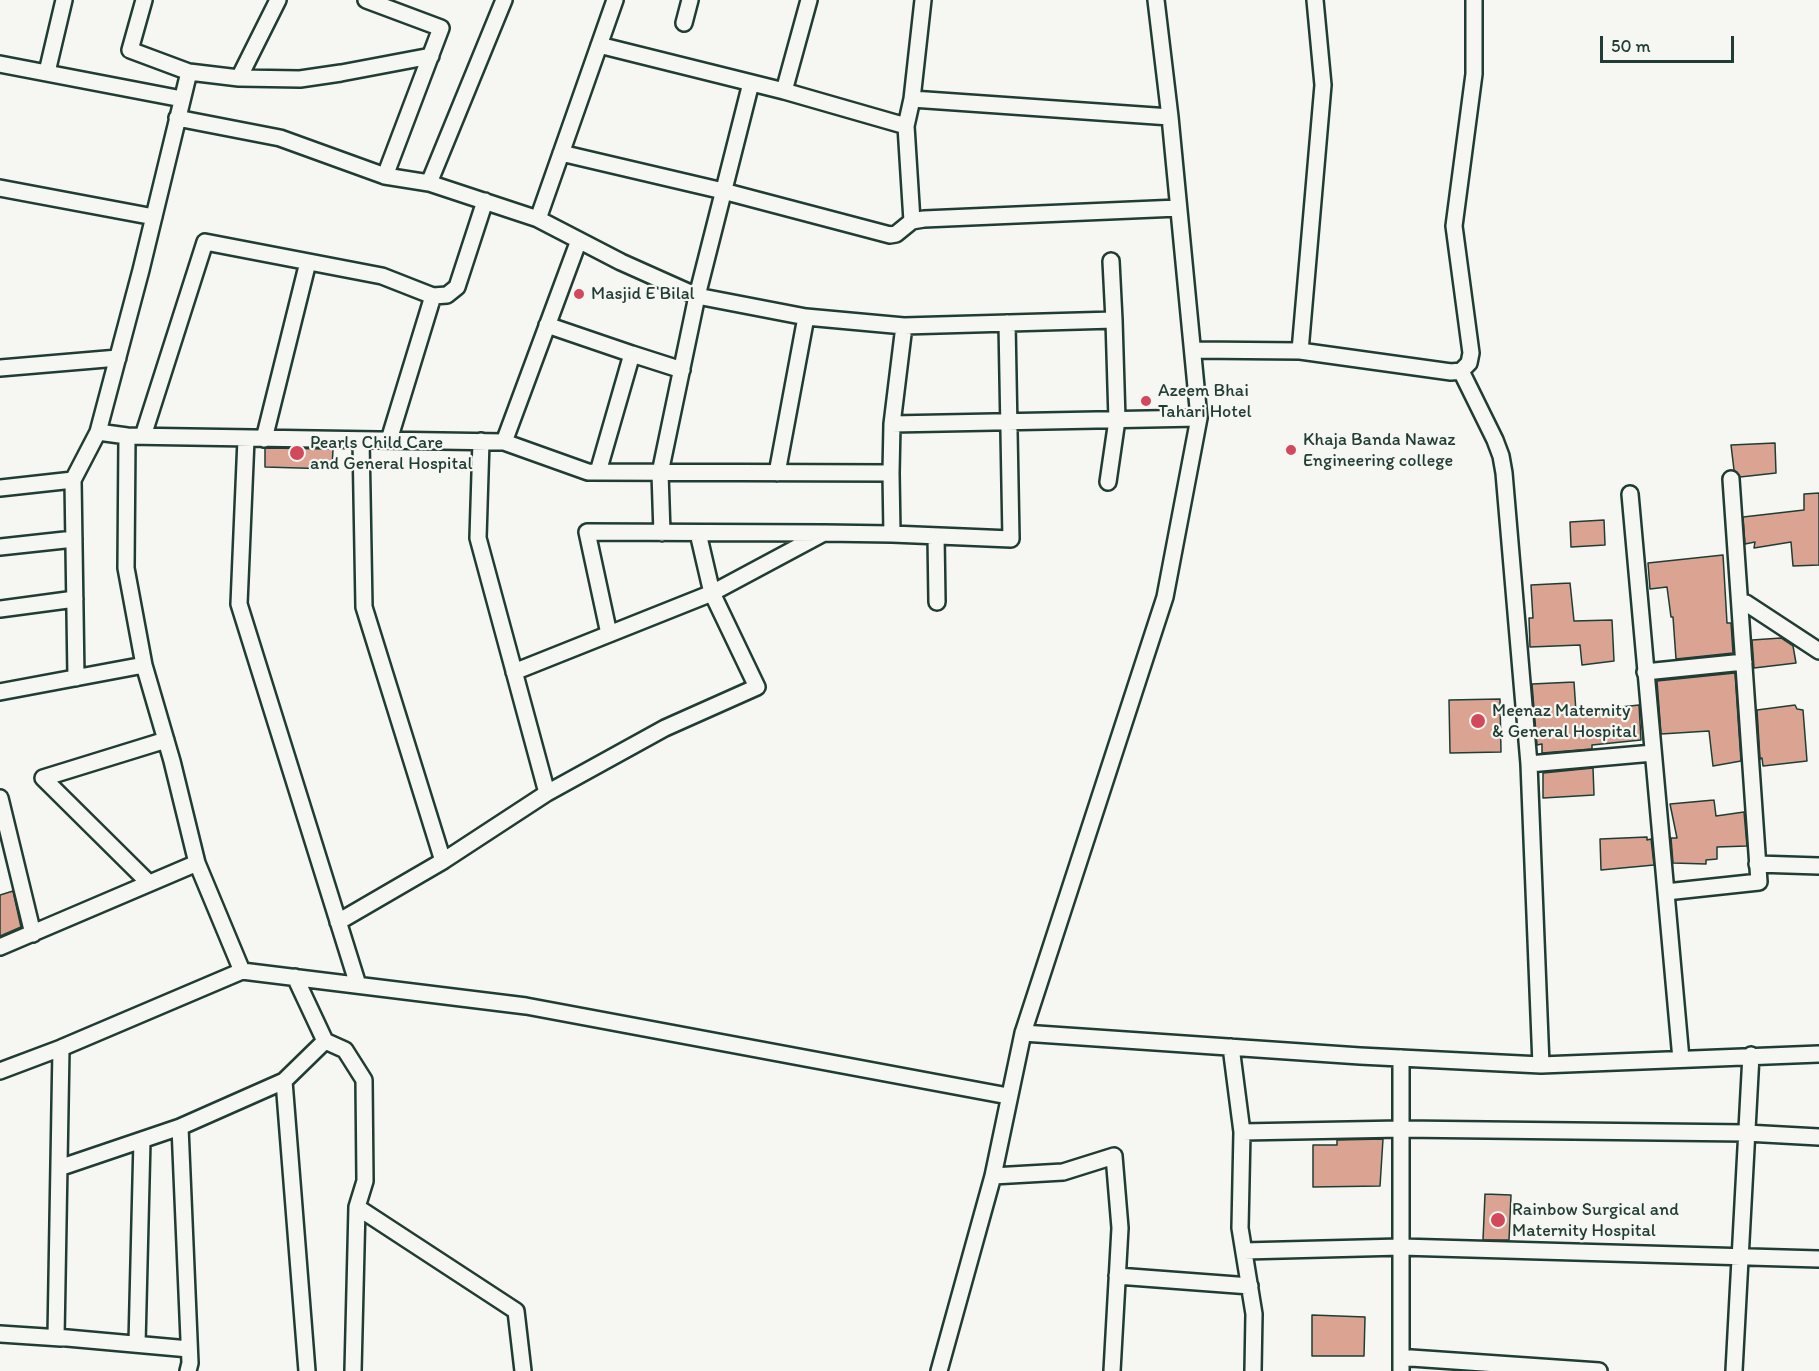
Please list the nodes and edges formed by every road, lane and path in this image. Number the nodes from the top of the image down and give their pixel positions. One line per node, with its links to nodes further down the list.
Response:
1 (64, 0): 17 (street)
2 (144, 0): 18 (street)
3 (278, 0): 19 (street)
4 (366, 0): 15 (street)
5 (504, 0): 29 (street)
6 (615, 0): 14 (street)
7 (690, 0): 13 (street)
8 (809, 0): 21 (street)
9 (923, 0): 23 (street)
10 (1316, 0): 48 (street)
11 (1474, 0): 53 (street)
12 (1151, 1): 24 (street)
13 (684, 23)
14 (599, 45): 20 (street); 27 (street)
15 (431, 56): 19 (street); 28 (street)
16 (0, 64): 17 (street)
17 (47, 72): 22 (street)
18 (189, 72): 19 (street); 22 (street)
19 (239, 78)
20 (751, 83): 21 (street); 31 (street)
21 (784, 91): 26 (street)
22 (182, 99): 25 (street)
23 (912, 99): 24 (street); 26 (street)
24 (1170, 117): 33 (street)
25 (177, 118): 28 (street); 34 (street)
26 (906, 126): 36 (street)
27 (561, 153): 31 (street); 35 (street)
28 (386, 176): 29 (street)
29 (429, 183): 32 (street)
30 (0, 188): 34 (street)
31 (723, 191): 36 (street); 41 (street)
32 (485, 201): 35 (street); 40 (street)
33 (1178, 208): 36 (street); 47 (street)
34 (154, 217): 50 (street)
35 (538, 219): 37 (street)
36 (912, 221)
37 (579, 240): 41 (street); 45 (street)
38 (1111, 261): 43 (street)
39 (308, 262): 40 (street); 60 (street); 62 (street)
40 (433, 296): 64 (street)
41 (697, 296): 42 (street); 52 (street)
42 (806, 317): 46 (street); 69 (street)
43 (1114, 320): 44 (street); 55 (street)
44 (1007, 323): 46 (street); 56 (street)
45 (548, 325): 49 (street); 66 (street)
46 (904, 326): 57 (street)
47 (1194, 350): 48 (street); 54 (street)
48 (1300, 351): 53 (street)
49 (632, 354): 52 (street); 67 (street)
50 (118, 358): 51 (street); 58 (street)
51 (0, 368)
52 (682, 370): 68 (street)
53 (1461, 371): 98 (street)
54 (1199, 418): 55 (street); 113 (street)
55 (1117, 420): 56 (street); 73 (street)
56 (1008, 421): 57 (street); 80 (street)
57 (892, 424): 70 (street)
58 (98, 432): 59 (street); 72 (street)
59 (127, 436): 60 (street); 91 (street)
60 (143, 436): 61 (street)
61 (246, 439): 62 (street); 107 (street)
62 (264, 439): 63 (street)
63 (361, 440): 64 (street); 101 (street)
64 (388, 440): 65 (street)
65 (481, 441): 66 (street); 92 (street)
66 (504, 442): 67 (street)
67 (598, 472): 68 (street)
68 (660, 473): 69 (street); 76 (street)
69 (777, 473): 70 (street)
70 (891, 473): 79 (street)
71 (1731, 479): 90 (street)
72 (73, 480): 74 (street); 81 (street)
73 (1108, 482)
74 (0, 488)
75 (1630, 494): 93 (street)
76 (662, 533): 77 (street); 88 (street)
77 (698, 533): 78 (street); 83 (street)
78 (824, 533): 79 (street); 83 (street)
79 (892, 534): 80 (street)
80 (936, 536): 85 (street)
81 (74, 539): 82 (street); 84 (street)
82 (0, 547)
83 (712, 593): 88 (street); 99 (street)
84 (75, 599): 87 (street); 94 (street)
85 (937, 602)
86 (1746, 603): 89 (street)
87 (0, 609)
88 (609, 634): 92 (street)
89 (1819, 651)
90 (1744, 662): 93 (street); 103 (street)
91 (144, 665): 94 (street); 96 (street)
92 (514, 672): 99 (street)
93 (1645, 672): 97 (street)
94 (76, 678): 95 (street)
95 (0, 692)
96 (166, 740): 102 (street); 105 (street)
97 (1653, 753): 98 (street); 106 (street)
98 (1529, 764): 121 (street)
99 (548, 793): 101 (street)
100 (0, 798): 108 (street)
101 (443, 861): 107 (street)
102 (197, 863): 105 (street); 110 (street)
103 (1757, 864): 104 (street); 106 (street)
104 (1819, 866)
105 (149, 883): 108 (street)
106 (1666, 892): 120 (street)
107 (338, 922): 112 (street)
108 (33, 934): 109 (street)
109 (0, 947)
110 (242, 970): 111 (street); 116 (street)
111 (295, 977): 112 (street); 114 (street)
112 (358, 985): 124 (street)
113 (1023, 1033): 115 (street); 124 (street)
114 (325, 1041): 123 (street); 133 (street)
115 (1231, 1047): 119 (street); 127 (street)
116 (61, 1048): 122 (street); 131 (street)
117 (1819, 1054): 118 (street)
118 (1751, 1056): 120 (street); 128 (street)
119 (1401, 1058): 121 (street); 126 (street)
120 (1681, 1059): 121 (street)
121 (1541, 1065)
122 (0, 1071)
123 (284, 1081): 125 (street); 146 (street)
124 (1008, 1096): 132 (street)
125 (180, 1127): 130 (street); 143 (street)
126 (1401, 1129): 127 (street); 128 (street); 134 (street)
127 (1242, 1132): 135 (street)
128 (1746, 1133): 129 (street); 136 (street)
129 (1819, 1137)
130 (142, 1140): 131 (street); 142 (street)
131 (59, 1168): 141 (street)
132 (993, 1176): 138 (street); 149 (street)
133 (357, 1208): 147 (street); 148 (street)
134 (1401, 1246): 135 (street); 136 (street); 144 (street)
135 (1244, 1251): 139 (street)
136 (1740, 1257): 137 (street); 153 (street)
137 (1819, 1259)
138 (1117, 1276): 139 (street); 150 (street)
139 (1250, 1286): 151 (street)
140 (0, 1334): 141 (street)
141 (61, 1338): 142 (street)
142 (137, 1344): 143 (street)
143 (189, 1348): 145 (street)
144 (1401, 1365): 152 (street)
145 (188, 1371)
146 (307, 1371)
147 (353, 1371)
148 (522, 1371)
149 (939, 1371)
150 (1112, 1371)
151 (1253, 1371)
152 (1599, 1371)
153 (1734, 1371)

